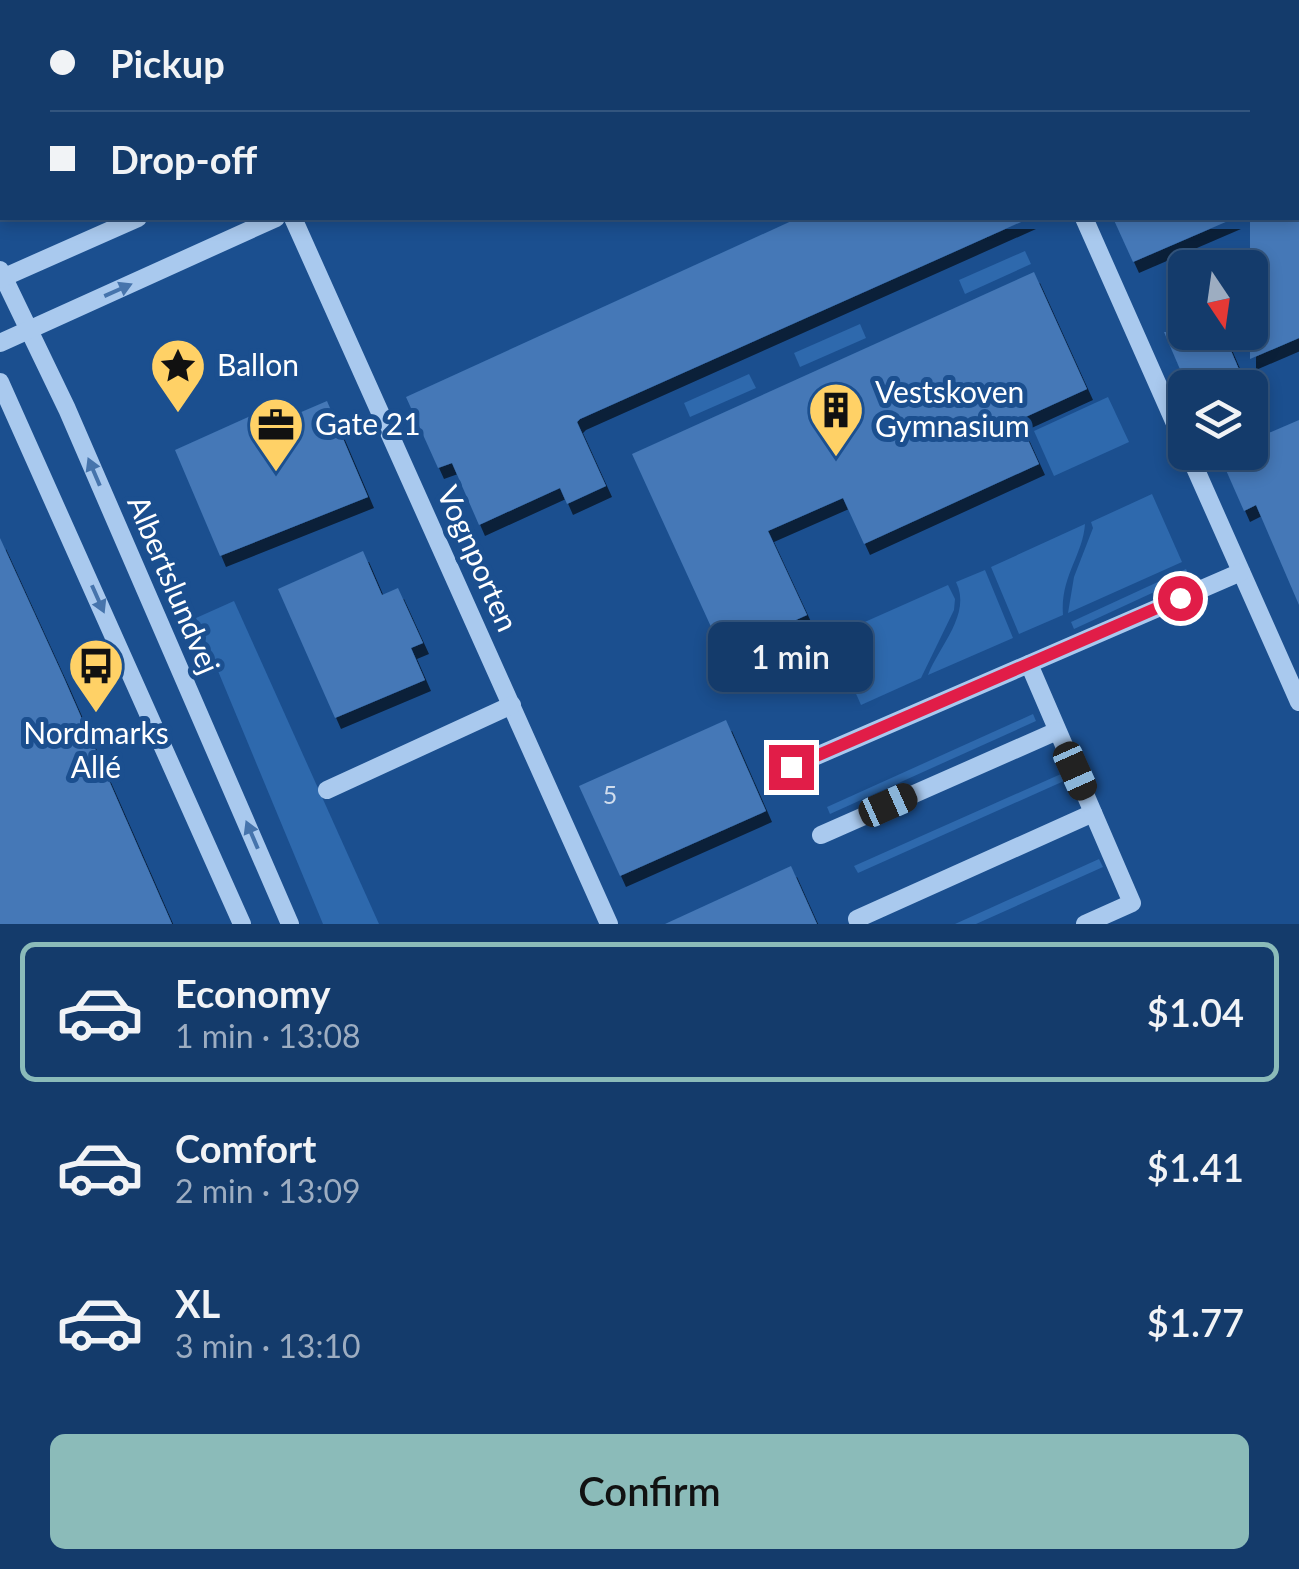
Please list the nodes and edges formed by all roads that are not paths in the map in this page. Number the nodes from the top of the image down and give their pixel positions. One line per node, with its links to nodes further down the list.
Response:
1 (133, 220): 5 (street)
2 (272, 220): 6 (street, one-way to 2)
3 (294, 220): 14 (street, Vognporten)
4 (1085, 220): 9 (street)
5 (1, 276): 6 (street, Albertslundvej)
6 (30, 330): 7 (street); 22 (street, Albertslundvej, one-way to 6)
7 (0, 343)
8 (0, 382): 21 (street, one-way to 21)
9 (1168, 408)
10 (1196, 470): 11 (street)
11 (1242, 572): 12 (street); 13 (street)
12 (1029, 664): 15 (street); 16 (street)
13 (1299, 702)
14 (512, 705): 17 (street); 23 (street, Vognporten)
15 (1058, 731): 18 (street); 19 (street)
16 (791, 767)
17 (327, 790)
18 (1094, 813): 20 (street); 24 (street)
19 (820, 835)
20 (857, 918)
21 (242, 924)
22 (290, 924)
23 (609, 924)
24 (1085, 924)

